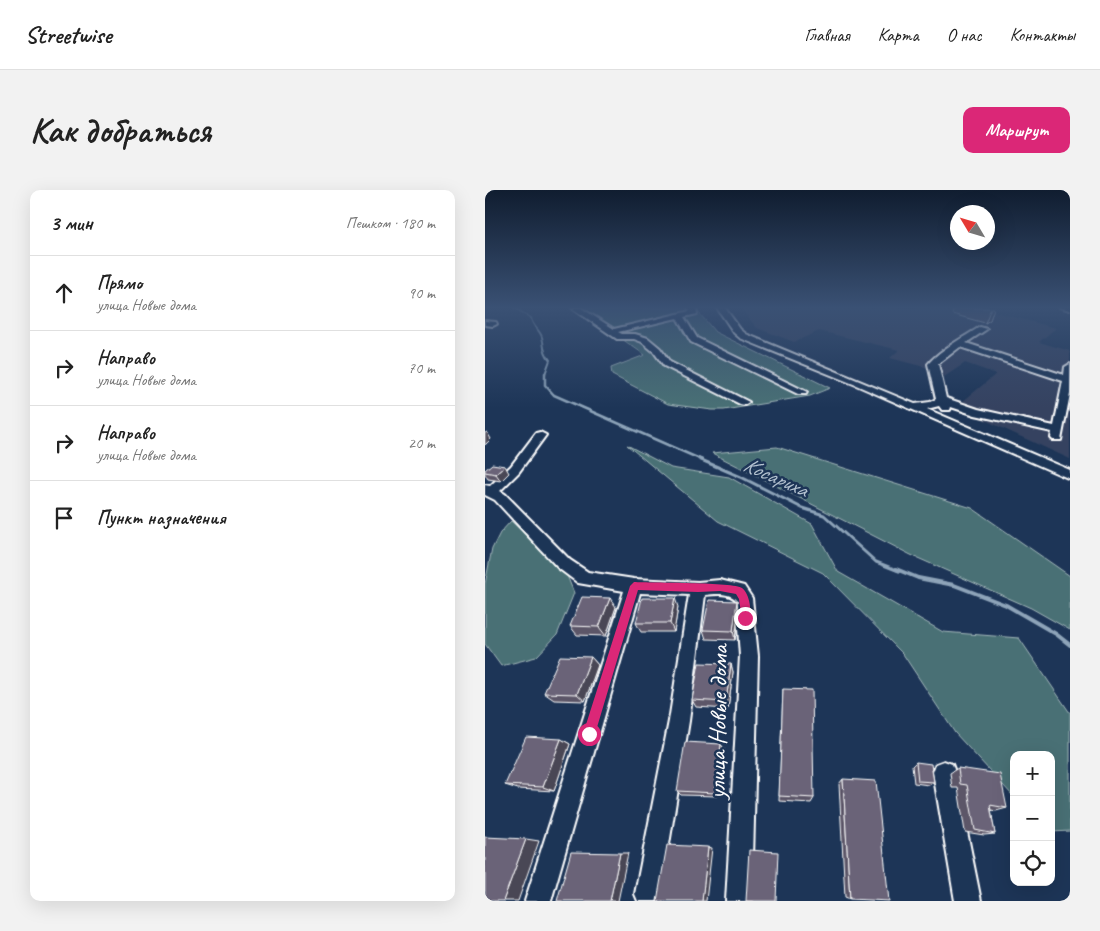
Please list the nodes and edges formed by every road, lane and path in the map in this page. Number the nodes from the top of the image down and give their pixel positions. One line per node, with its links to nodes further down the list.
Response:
1 (646, 341): 10 (street)
2 (696, 341): 8 (street)
3 (756, 341): 11 (street)
4 (964, 341): 5 (street)
5 (959, 344): 7 (street); 9 (street)
6 (1070, 367): 7 (street)
7 (1067, 379): 9 (street)
8 (803, 392)
9 (941, 400): 11 (street); 12 (street)
10 (745, 402)
11 (913, 408): 12 (street)
12 (958, 426): 14 (street)
13 (539, 435): 15 (street)
14 (1070, 475)
15 (488, 490): 16 (street, улица Новые дома)
16 (634, 586): 17 (street, улица Новые дома); 20 (street)
17 (698, 589): 19 (street); 21 (street, улица Новые дома)
18 (944, 772): 22 (street)
19 (648, 894)
20 (538, 901)
21 (739, 901)
22 (968, 901)

